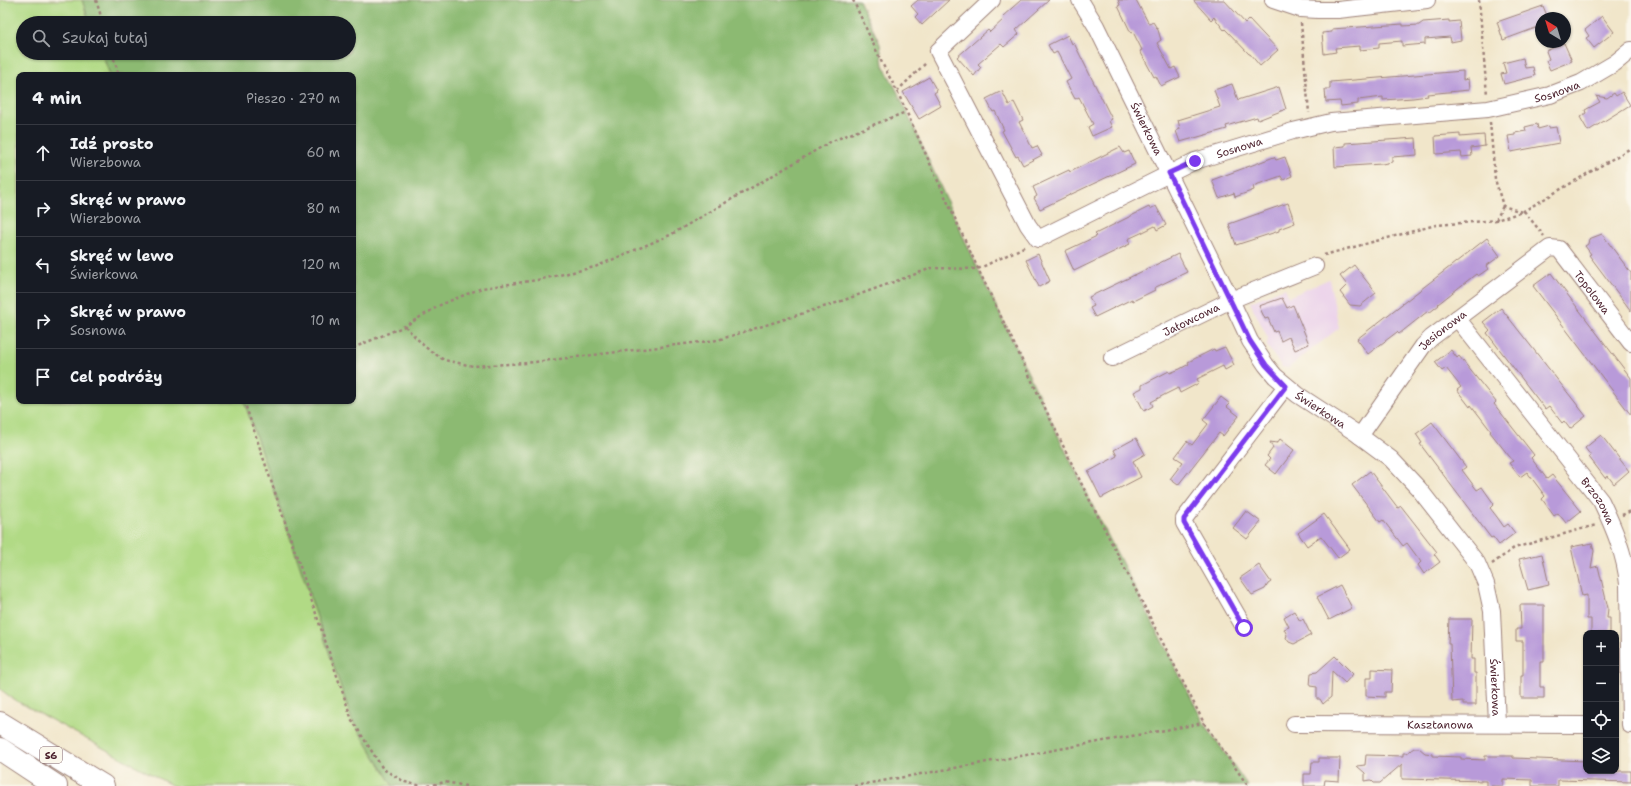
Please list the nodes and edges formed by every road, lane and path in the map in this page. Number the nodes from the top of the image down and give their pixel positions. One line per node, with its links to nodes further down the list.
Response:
1 (96, 0): 9 (path)
2 (853, 0): 14 (path)
3 (992, 0): 11 (street)
4 (1080, 0): 18 (street, Świerkowa)
5 (1273, 0): 8 (street)
6 (1427, 0): 7 (street)
7 (1386, 2): 8 (street)
8 (1293, 5): 16 (path)
9 (101, 16)
10 (1631, 50): 16 (street, Sosnowa)
11 (938, 52): 14 (path); 18 (street, Sosnowa)
12 (114, 60): 13 (path)
13 (118, 72)
14 (897, 91): 15 (path)
15 (906, 112): 25 (path); 28 (path)
16 (1310, 126): 18 (street, Sosnowa)
17 (1631, 148): 20 (path)
18 (1169, 173): 26 (street, Świerkowa)
19 (1503, 206): 21 (path)
20 (1524, 211): 21 (path); 23 (path)
21 (1496, 220): 24 (path)
22 (1023, 248): 25 (path)
23 (1550, 248): 27 (street, Jesionowa); 29 (street, Topolowa)
24 (1318, 260): 26 (street, Jałowcowa)
25 (978, 269): 28 (path); 40 (path)
26 (1231, 300): 31 (street, Jałowcowa); 32 (street, Świerkowa)
27 (1457, 318): 34 (street, Jesionowa); 36 (street, Brzozowa)
28 (405, 326): 30 (path)
29 (1631, 343)
30 (356, 347)
31 (1112, 358)
32 (1286, 386): 34 (street, Świerkowa); 38 (street)
33 (245, 404): 48 (path)
34 (1360, 436): 37 (street, Świerkowa)
35 (1631, 511): 36 (path)
36 (1610, 520): 37 (path); 44 (street, Brzozowa)
37 (1481, 571): 42 (street, Świerkowa)
38 (1244, 628)
39 (0, 723): 47 (highway, S6)
40 (1204, 723): 51 (path); 52 (path)
41 (1294, 724): 42 (street, Kasztanowa)
42 (1497, 724): 43 (street, Kasztanowa)
43 (1583, 725)
44 (1626, 725)
45 (0, 749): 46 (highway, S6)
46 (56, 786)
47 (103, 786)
48 (421, 786)
49 (428, 786): 50 (path)
50 (466, 786)
51 (854, 786)
52 (1248, 786)

